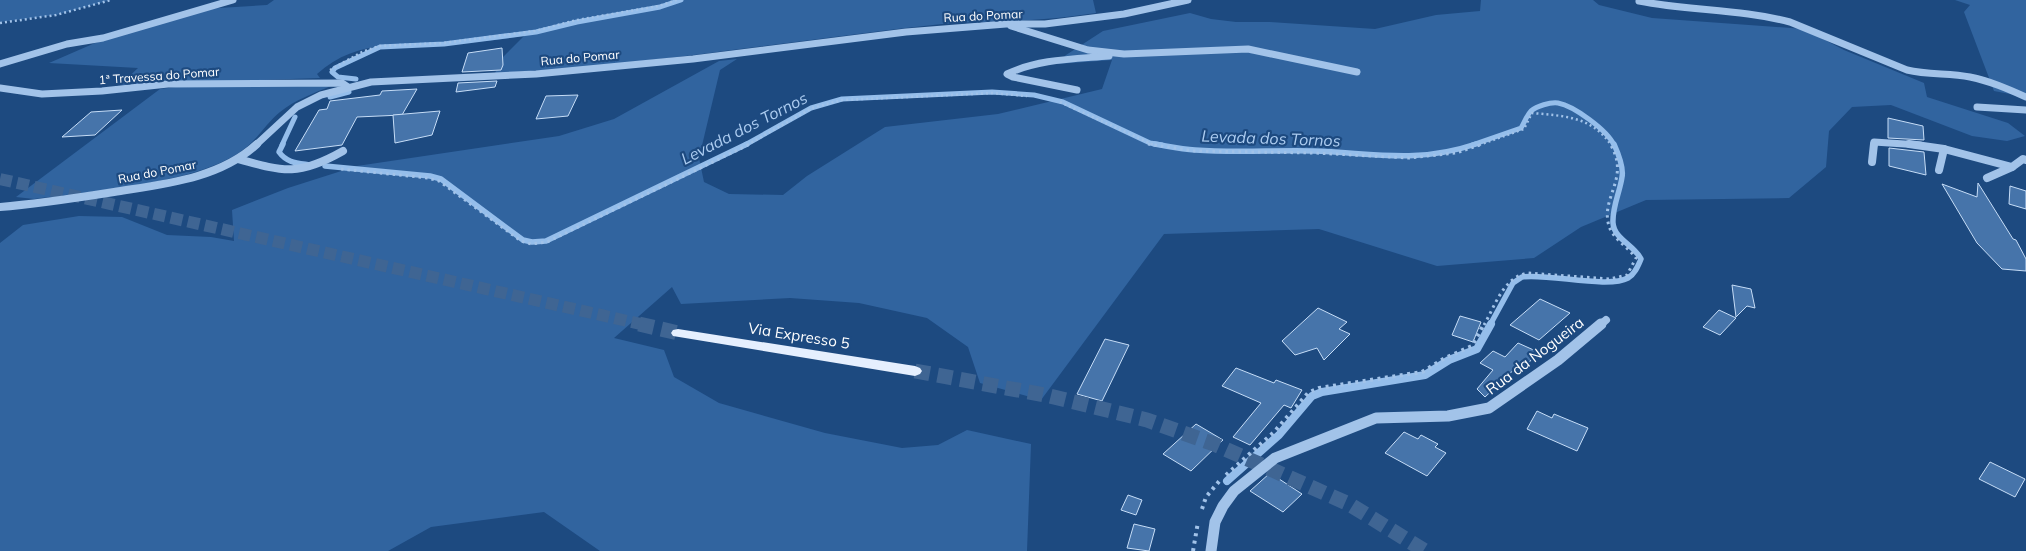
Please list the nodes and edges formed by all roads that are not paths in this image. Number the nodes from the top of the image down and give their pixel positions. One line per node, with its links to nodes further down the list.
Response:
1 (233, 0): 6 (street)
2 (1188, 0): 4 (street, Rua do Pomar)
3 (1639, 1): 11 (street)
4 (1006, 24): 5 (street); 8 (street, Rua do Pomar)
5 (1124, 54): 7 (street); 10 (street)
6 (0, 64)
7 (1358, 72)
8 (345, 85): 9 (street, 1ª Travessa do Pomar); 17 (street, Rua do Pomar)
9 (0, 88)
10 (1077, 90)
11 (2026, 97)
12 (1977, 107): 13 (street)
13 (2026, 110)
14 (1944, 149): 18 (street); 19 (street); 20 (street)
15 (343, 151): 17 (street)
16 (2025, 158): 19 (street)
17 (238, 159): 22 (street, Rua do Pomar)
18 (1872, 162)
19 (2012, 166): 21 (street)
20 (1939, 170)
21 (1987, 178)
22 (0, 208)
23 (1606, 320): 26 (street, Rua da Nogueira)
24 (678, 333): 25 (main road, Via Expresso 5)
25 (915, 371)
26 (1211, 551)

